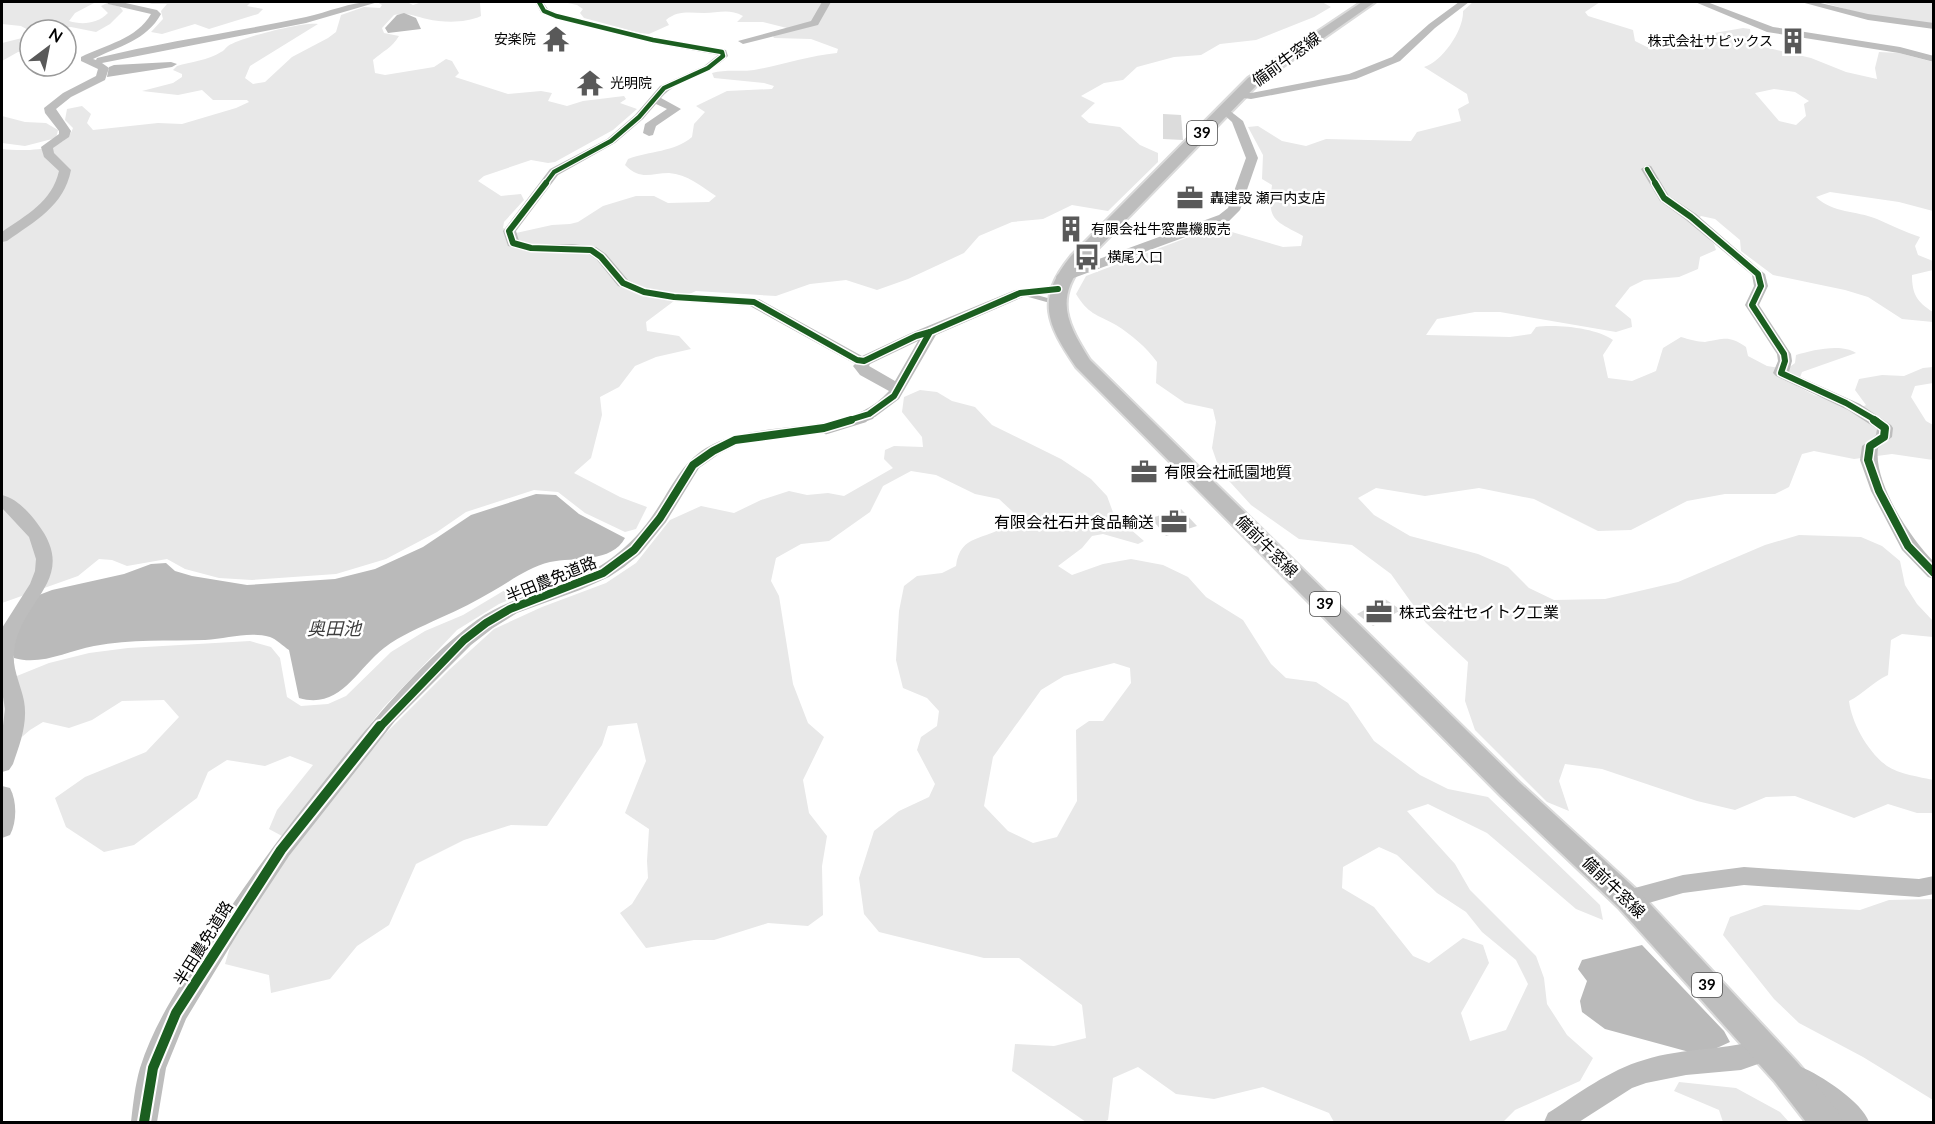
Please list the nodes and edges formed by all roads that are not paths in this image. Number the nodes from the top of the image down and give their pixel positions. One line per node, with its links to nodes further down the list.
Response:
1 (111, 2): 14 (street)
2 (341, 2): 11 (street)
3 (373, 2): 11 (street)
4 (539, 2): 16 (street)
5 (826, 2): 12 (street)
6 (1369, 2): 15 (main road, 備前牛窓線 / 39)
7 (1464, 2): 15 (street)
8 (1700, 2): 13 (street)
9 (1806, 2): 10 (street)
10 (1934, 26)
11 (267, 28): 14 (street)
12 (744, 41)
13 (1934, 59)
14 (94, 63): 20 (street)
15 (1239, 95): 17 (main road, 備前牛窓線 / 39)
16 (654, 99): 18 (street); 23 (street)
17 (1225, 110): 21 (main road, 備前牛窓線 / 39); 21 (street)
18 (649, 133)
19 (1647, 170): 26 (street)
20 (2, 238)
21 (1061, 283): 22 (street); 31 (main road, 備前牛窓線 / 39)
22 (930, 332): 23 (street); 24 (street, 半田農免道路)
23 (864, 361): 24 (street)
24 (898, 389): 33 (street, 半田農免道路)
25 (2, 500): 27 (street)
26 (1934, 573)
27 (2, 764)
28 (2, 794): 29 (street)
29 (2, 829)
30 (1934, 885): 31 (street)
31 (1628, 899): 32 (main road, 備前牛窓線 / 39)
32 (1776, 1061): 34 (street); 35 (main road, 備前牛窓線 / 39); 36 (street)
33 (144, 1122)
34 (1557, 1122)
35 (1826, 1122)
36 (1856, 1122)

